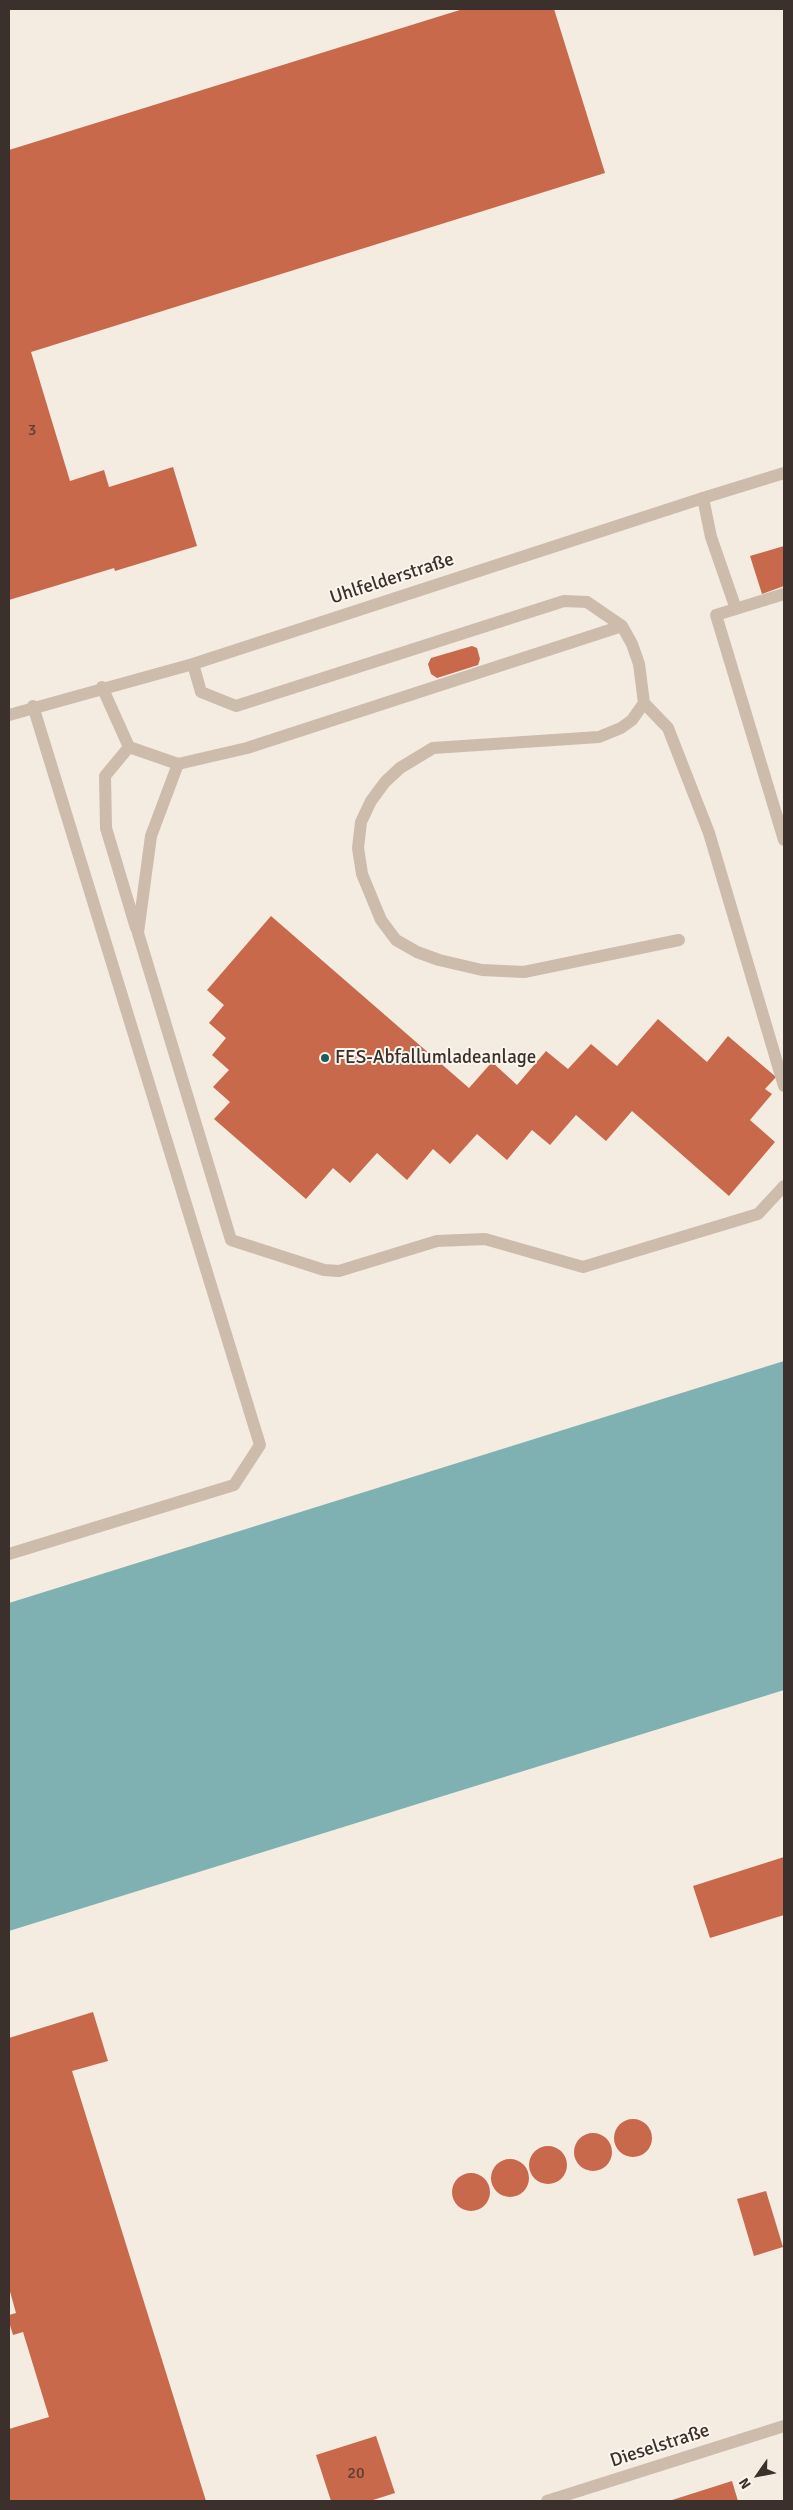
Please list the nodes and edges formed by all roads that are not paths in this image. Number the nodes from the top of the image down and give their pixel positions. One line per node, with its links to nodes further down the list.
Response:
1 (784, 473): 2 (street, Uhlfelderstraße)
2 (702, 498): 4 (street); 6 (street, Uhlfelderstraße)
3 (784, 594): 4 (street)
4 (736, 609): 13 (street)
5 (622, 626): 6 (street); 8 (street); 12 (street)
6 (193, 664): 7 (street, Uhlfelderstraße)
7 (102, 687): 9 (street, Uhlfelderstraße); 11 (street)
8 (644, 703): 15 (street); 16 (street)
9 (34, 706): 10 (street, Uhlfelderstraße); 18 (street)
10 (9, 714)
11 (129, 747): 12 (street); 14 (street)
12 (178, 764): 14 (street)
13 (784, 840)
14 (138, 933): 17 (street)
15 (679, 940)
16 (784, 1086)
17 (784, 1186)
18 (9, 1554)
19 (784, 2426): 20 (street, Dieselstraße)
20 (547, 2501)

